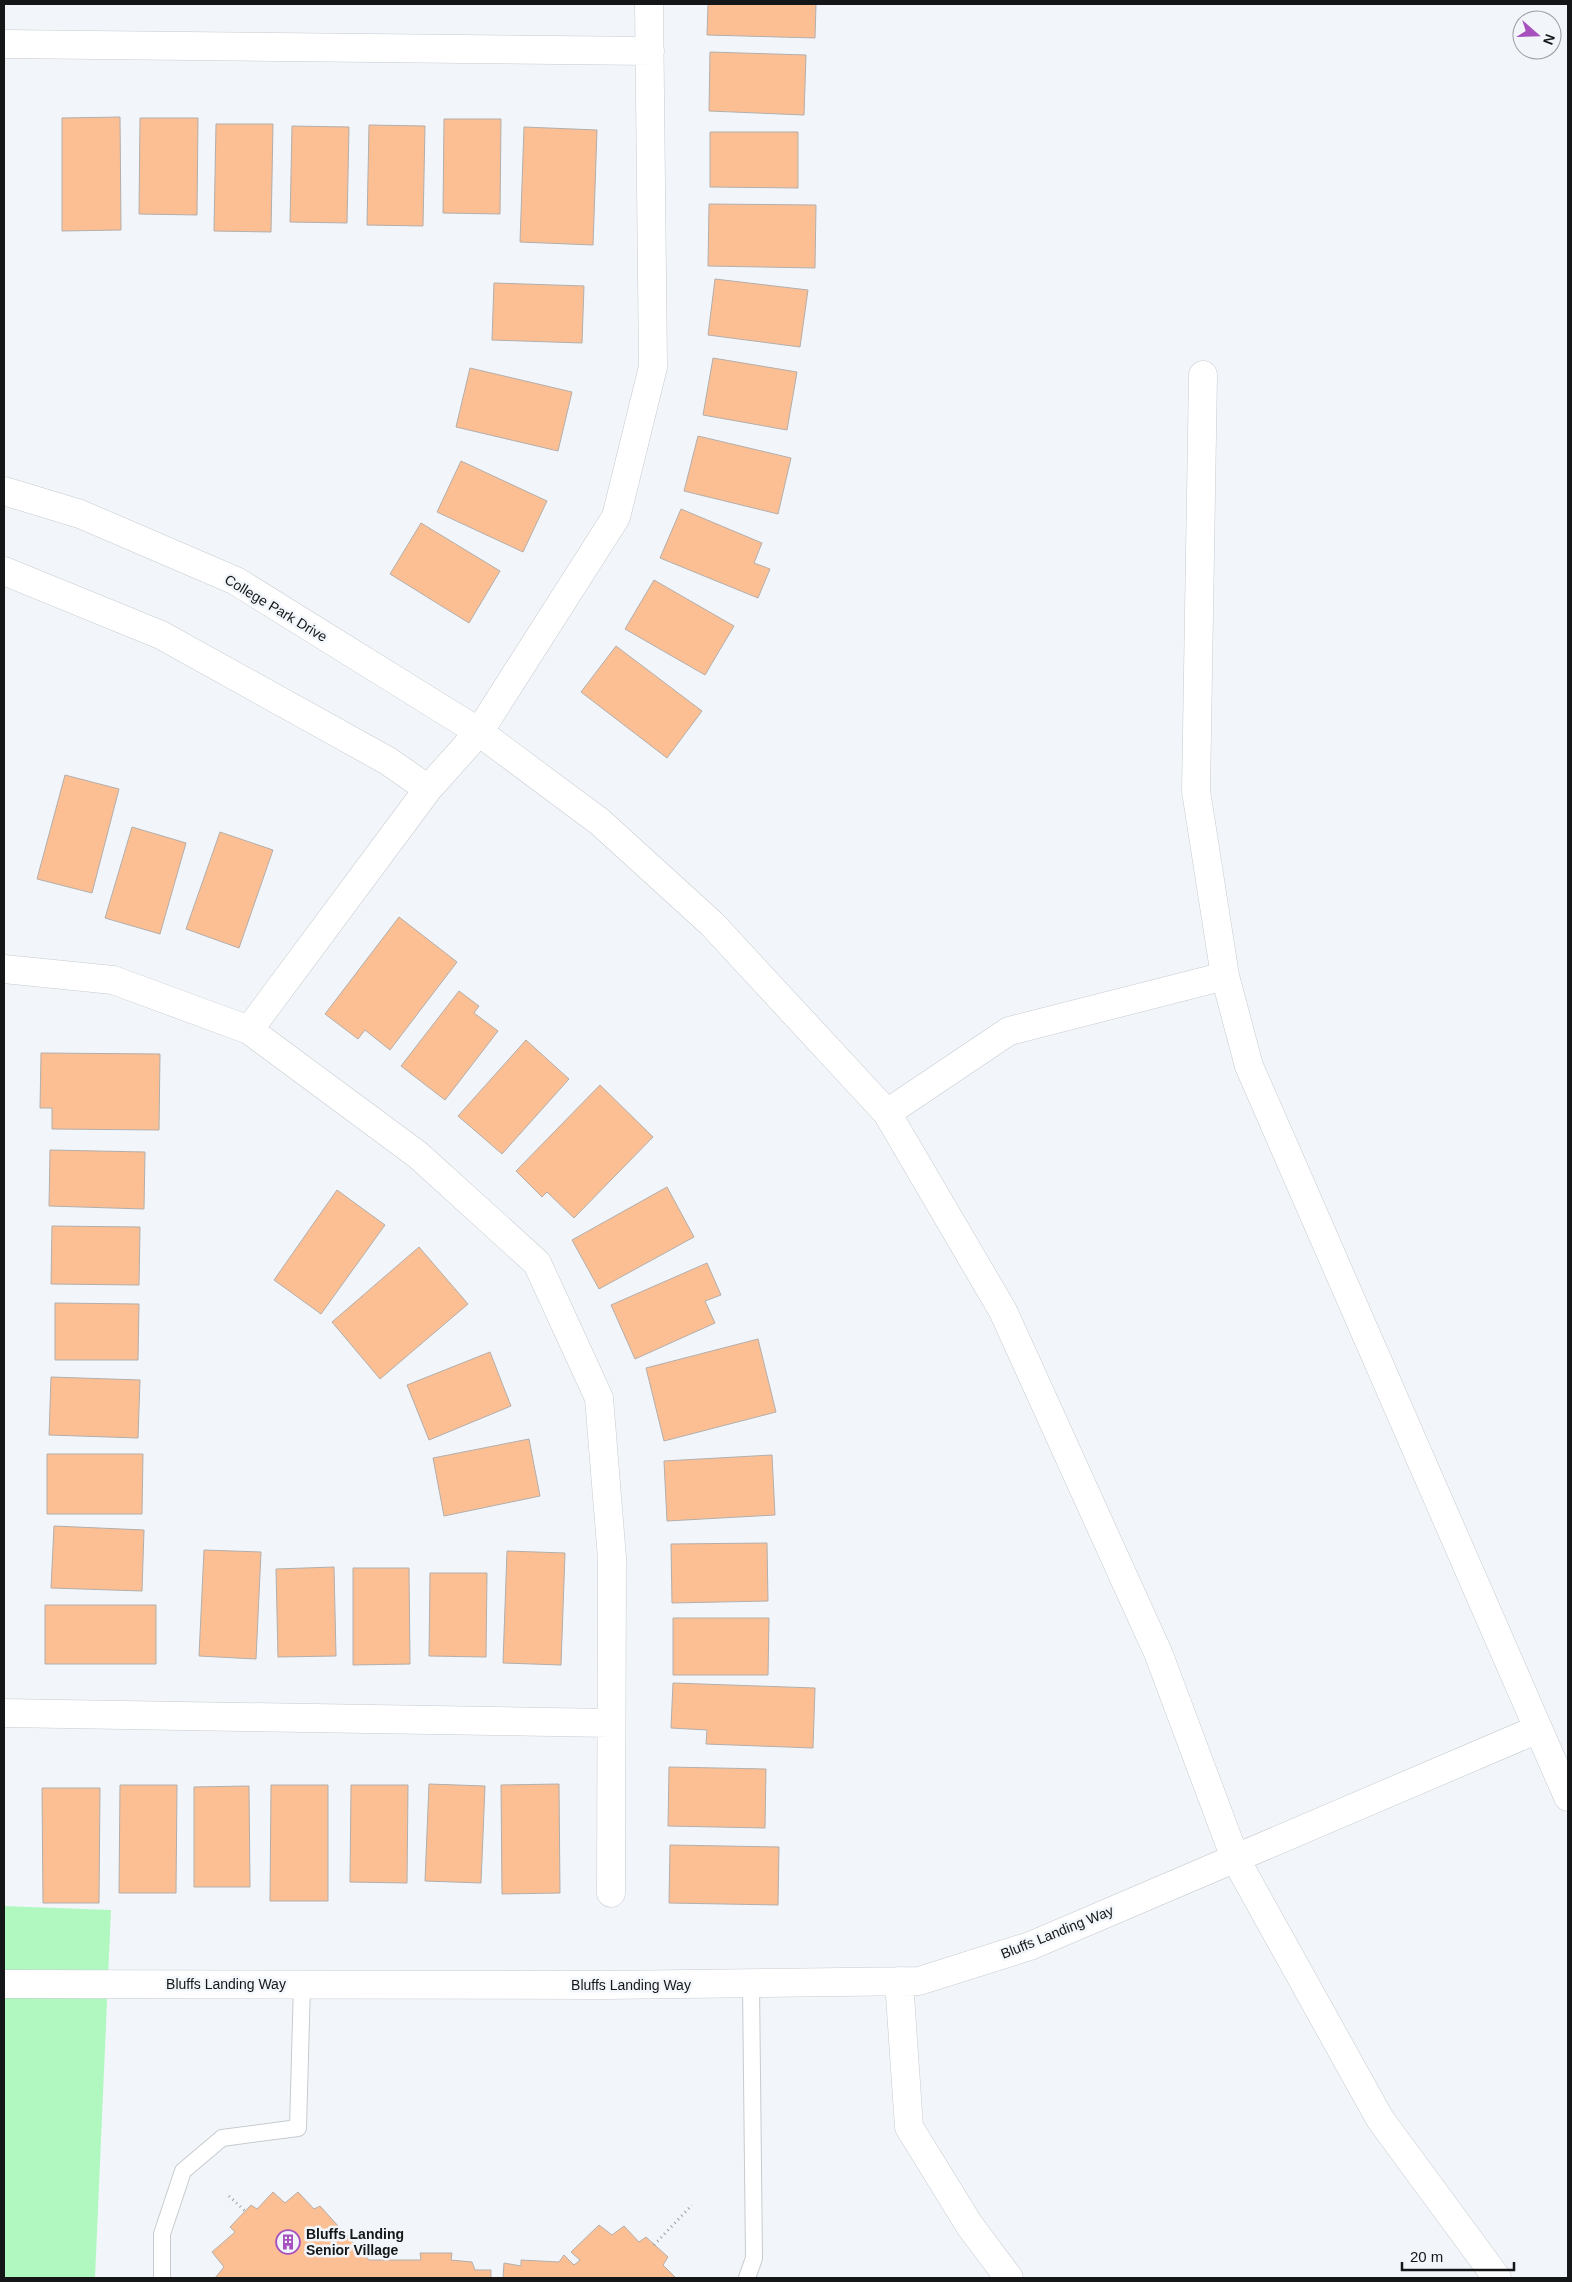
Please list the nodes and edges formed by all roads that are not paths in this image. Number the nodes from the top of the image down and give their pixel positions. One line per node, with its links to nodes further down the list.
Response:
1 (649, 4): 3 (street)
2 (4, 44): 3 (street)
3 (650, 51): 7 (street)
4 (1202, 375): 10 (street)
5 (4, 491): 7 (street, College Park Drive)
6 (4, 572): 8 (street)
7 (479, 732): 8 (street); 12 (street, College Park Drive)
8 (428, 789): 11 (street)
9 (4, 969): 11 (street)
10 (1225, 976): 12 (street); 15 (street)
11 (249, 1030): 14 (street)
12 (887, 1113): 17 (street, College Park Drive)
13 (4, 1713): 14 (street)
14 (610, 1723): 18 (street)
15 (1538, 1729): 16 (street); 17 (street, Bluffs Landing Way)
16 (1568, 1796)
17 (1235, 1858): 19 (street, Bluffs Landing Way); 26 (street, College Park Drive)
18 (611, 1893)
19 (899, 1981): 22 (street, Bluffs Landing Way); 25 (street)
20 (4, 1984): 21 (street, Bluffs Landing Way)
21 (302, 1984): 22 (street, Bluffs Landing Way); 23 (lane)
22 (751, 1984): 24 (lane)
23 (162, 2278)
24 (746, 2278)
25 (1009, 2278)
26 (1496, 2278)

